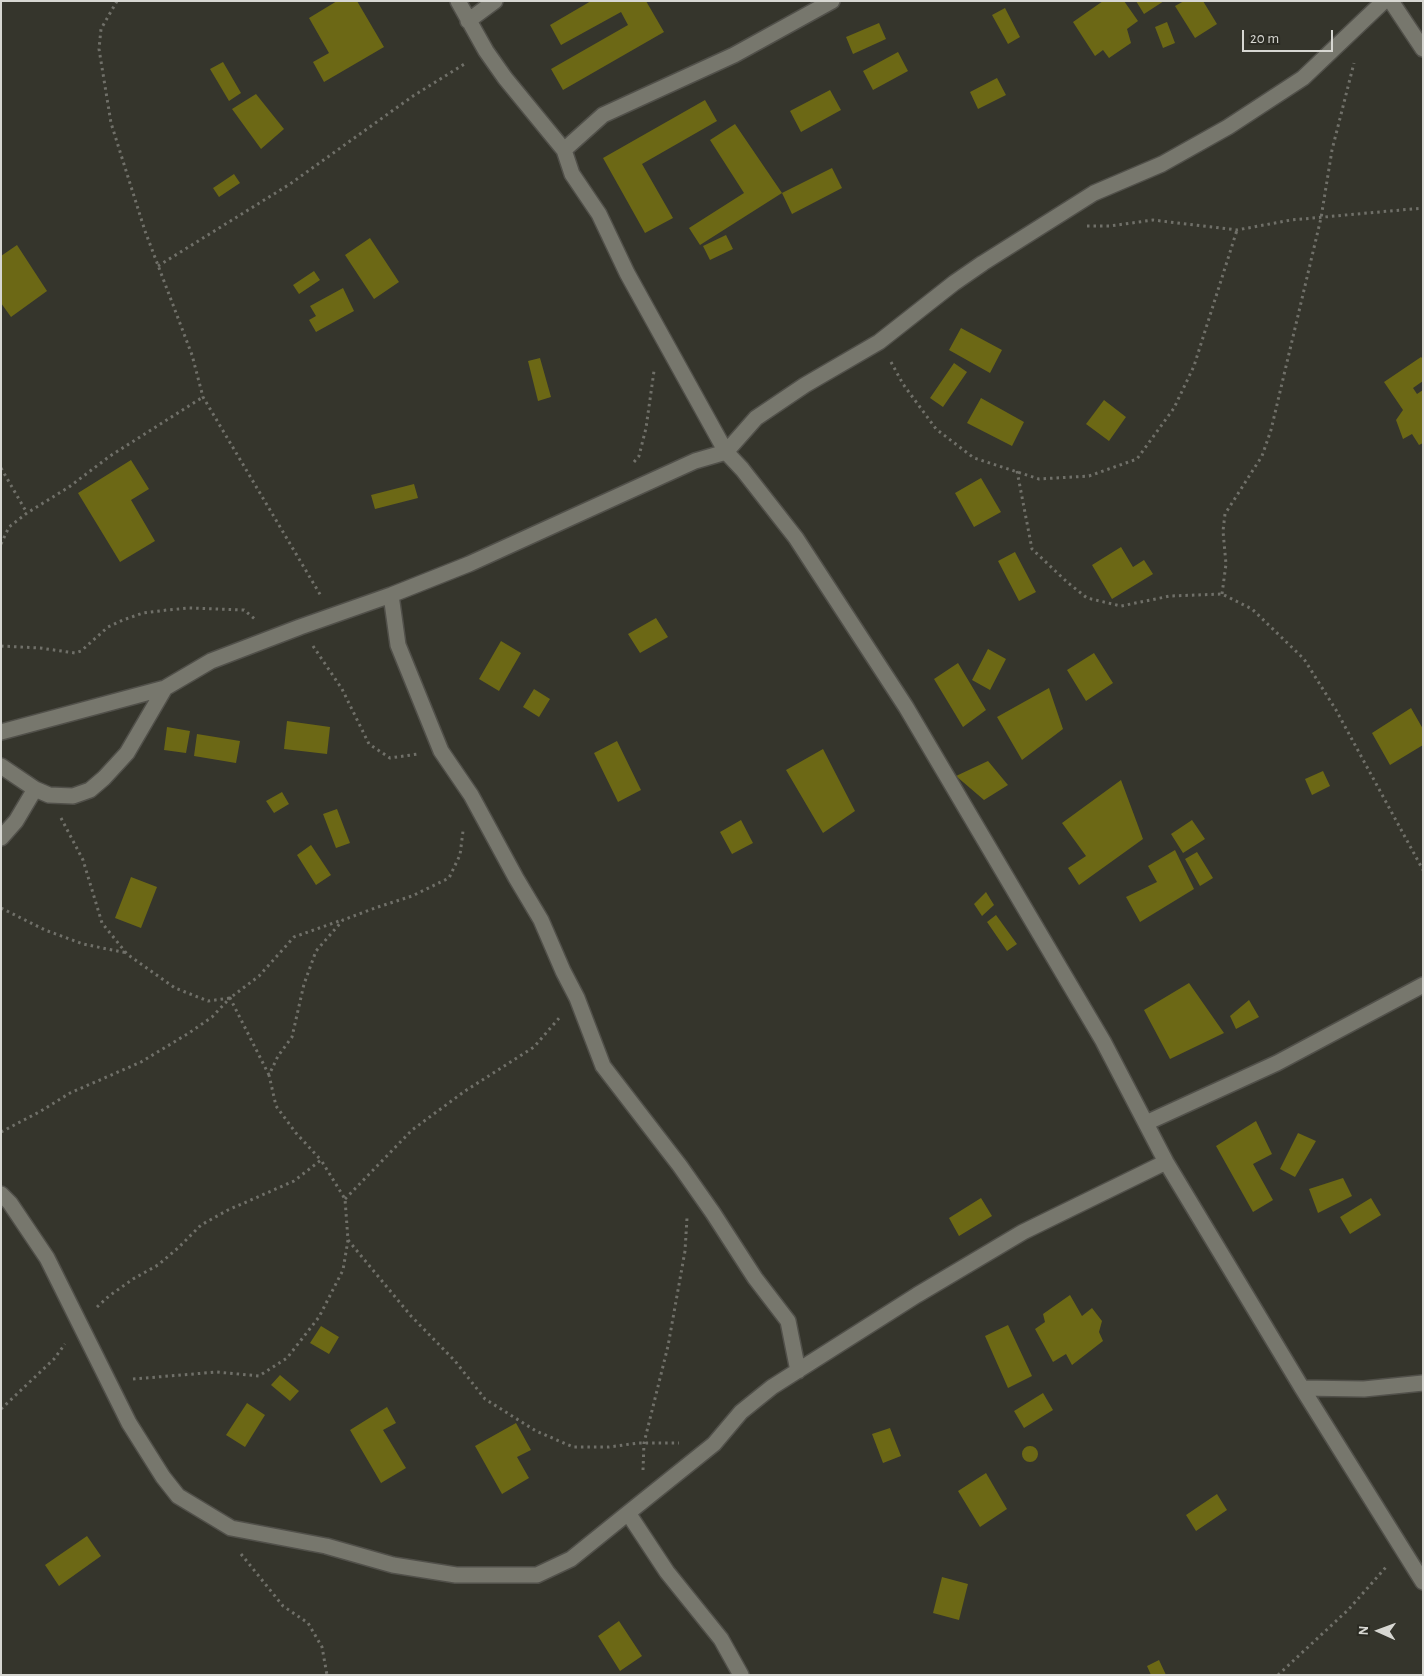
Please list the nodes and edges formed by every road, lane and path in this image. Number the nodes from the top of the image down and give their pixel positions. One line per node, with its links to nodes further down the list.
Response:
1 (117, 1): 16 (path)
2 (458, 1): 7 (street)
3 (495, 1): 7 (street)
4 (832, 1): 11 (street)
5 (1384, 1): 18 (street)
6 (1390, 1): 8 (street)
7 (468, 21): 9 (street)
8 (1423, 49)
9 (486, 51): 11 (street); 16 (path)
10 (1356, 56): 13 (path)
11 (564, 150): 17 (street)
12 (1423, 208): 13 (path)
13 (1321, 218): 15 (path); 26 (path)
14 (1084, 226): 15 (path)
15 (1237, 230): 23 (path)
16 (158, 266): 19 (path)
17 (662, 334): 20 (street); 21 (path)
18 (879, 342): 20 (street); 23 (path)
19 (203, 397): 24 (path); 28 (path)
20 (726, 452): 27 (street); 48 (street)
21 (633, 463)
22 (1, 468): 24 (path)
23 (1017, 471): 26 (path)
24 (26, 513): 25 (path)
25 (1, 544)
26 (1222, 594): 40 (path)
27 (391, 595): 28 (street); 34 (street)
28 (332, 615): 29 (street)
29 (300, 627): 30 (street); 34 (path)
30 (286, 632): 31 (path); 32 (street)
31 (1, 646)
32 (165, 688): 33 (street); 37 (street)
33 (1, 732)
34 (441, 751): 38 (street)
35 (1, 766): 36 (street)
36 (35, 789): 37 (street); 39 (street)
37 (49, 795): 43 (path)
38 (471, 795): 42 (path); 46 (street)
39 (1, 838)
40 (1423, 870)
41 (1, 908): 43 (path)
42 (343, 920): 45 (path); 47 (path)
43 (128, 954): 45 (path)
44 (1423, 985): 48 (street)
45 (230, 998): 47 (path); 49 (path)
46 (577, 998): 52 (street); 54 (path)
47 (269, 1076): 50 (path)
48 (1146, 1123): 51 (street)
49 (1, 1132)
50 (321, 1160): 54 (path); 56 (path)
51 (1166, 1162): 57 (street); 60 (street)
52 (690, 1180): 57 (street); 62 (path)
53 (1, 1194): 56 (street)
54 (344, 1199): 55 (path)
55 (348, 1240): 58 (path); 62 (path)
56 (80, 1324): 58 (street); 61 (path)
57 (798, 1371): 63 (street)
58 (108, 1381): 64 (street)
59 (1423, 1384): 60 (street)
60 (1302, 1388): 65 (street)
61 (1, 1410)
62 (644, 1443): 63 (path)
63 (642, 1502): 64 (street)
64 (628, 1513): 69 (street)
65 (1402, 1548): 67 (street); 70 (path)
66 (238, 1551): 68 (path)
67 (1423, 1582)
68 (327, 1675)
69 (742, 1675)
70 (1278, 1675)

